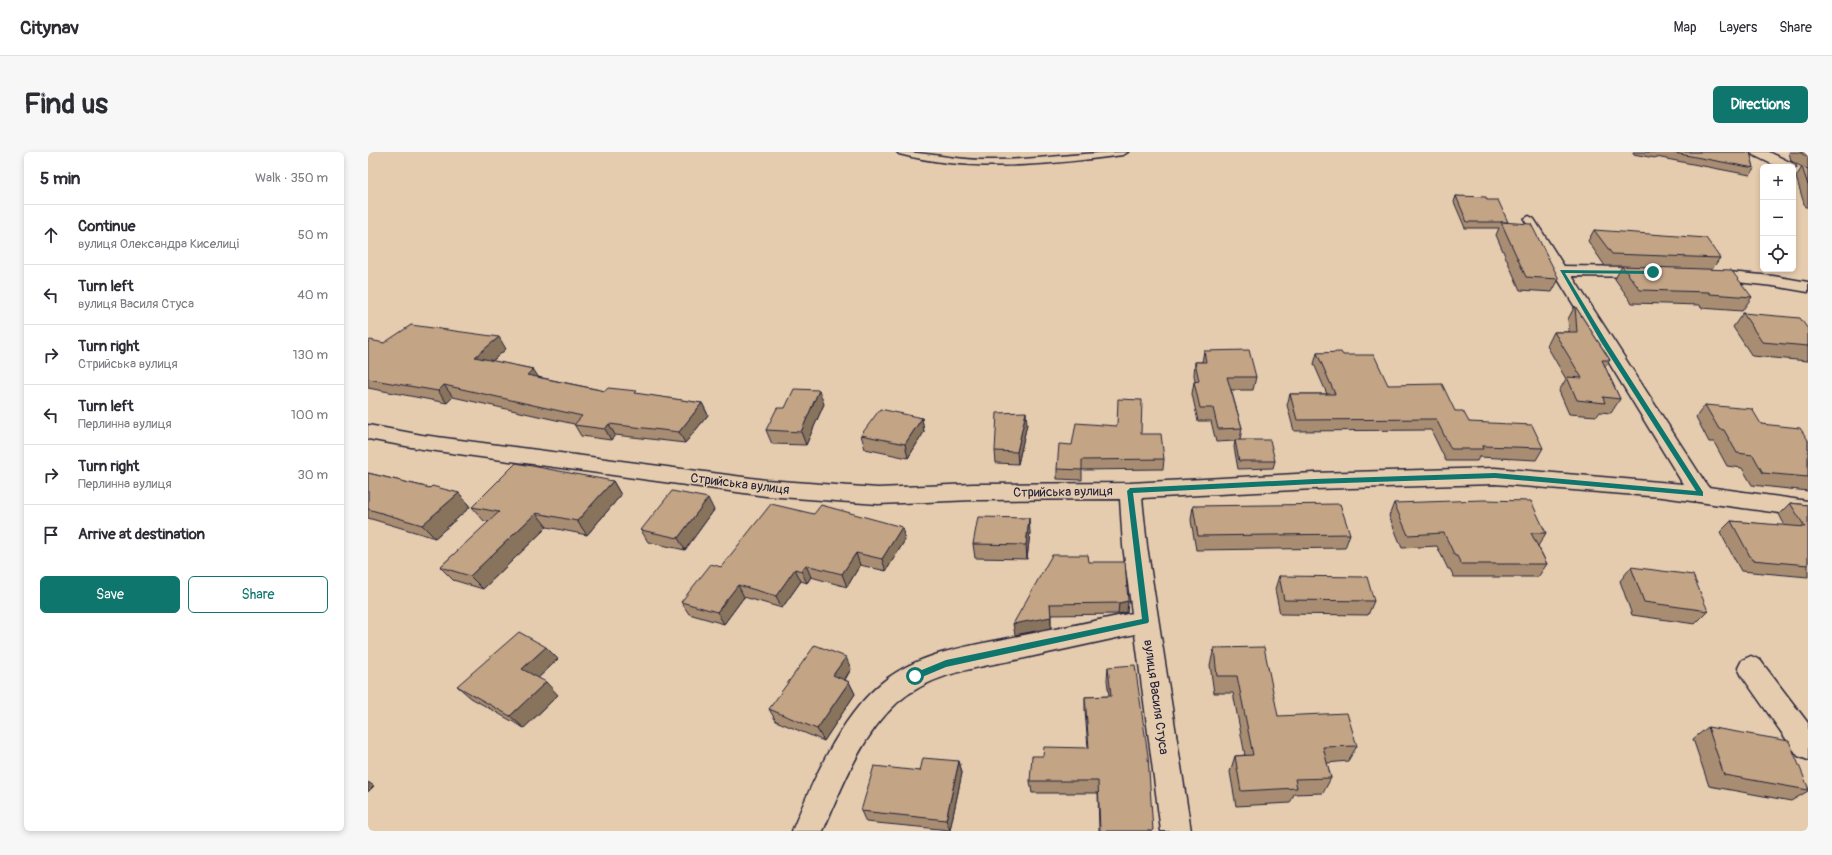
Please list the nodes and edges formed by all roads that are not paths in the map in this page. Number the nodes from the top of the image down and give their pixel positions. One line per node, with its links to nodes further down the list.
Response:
1 (902, 152): 2 (lane)
2 (1124, 152)
3 (1758, 152): 4 (street)
4 (1783, 164)
5 (1529, 219): 6 (lane)
6 (1561, 271): 7 (street); 12 (street)
7 (1661, 273)
8 (1692, 274): 9 (street)
9 (1808, 287)
10 (368, 432): 11 (street, Стрийська вулиця)
11 (1130, 491): 12 (street, Стрийська вулиця); 14 (street, вулиця Василя Стуса)
12 (1701, 494): 13 (street, Стрийська вулиця)
13 (1808, 509)
14 (1146, 621): 17 (street); 18 (street, вулиця Василя Стуса)
15 (1751, 668): 16 (street)
16 (1808, 746)
17 (807, 831)
18 (1176, 831)

